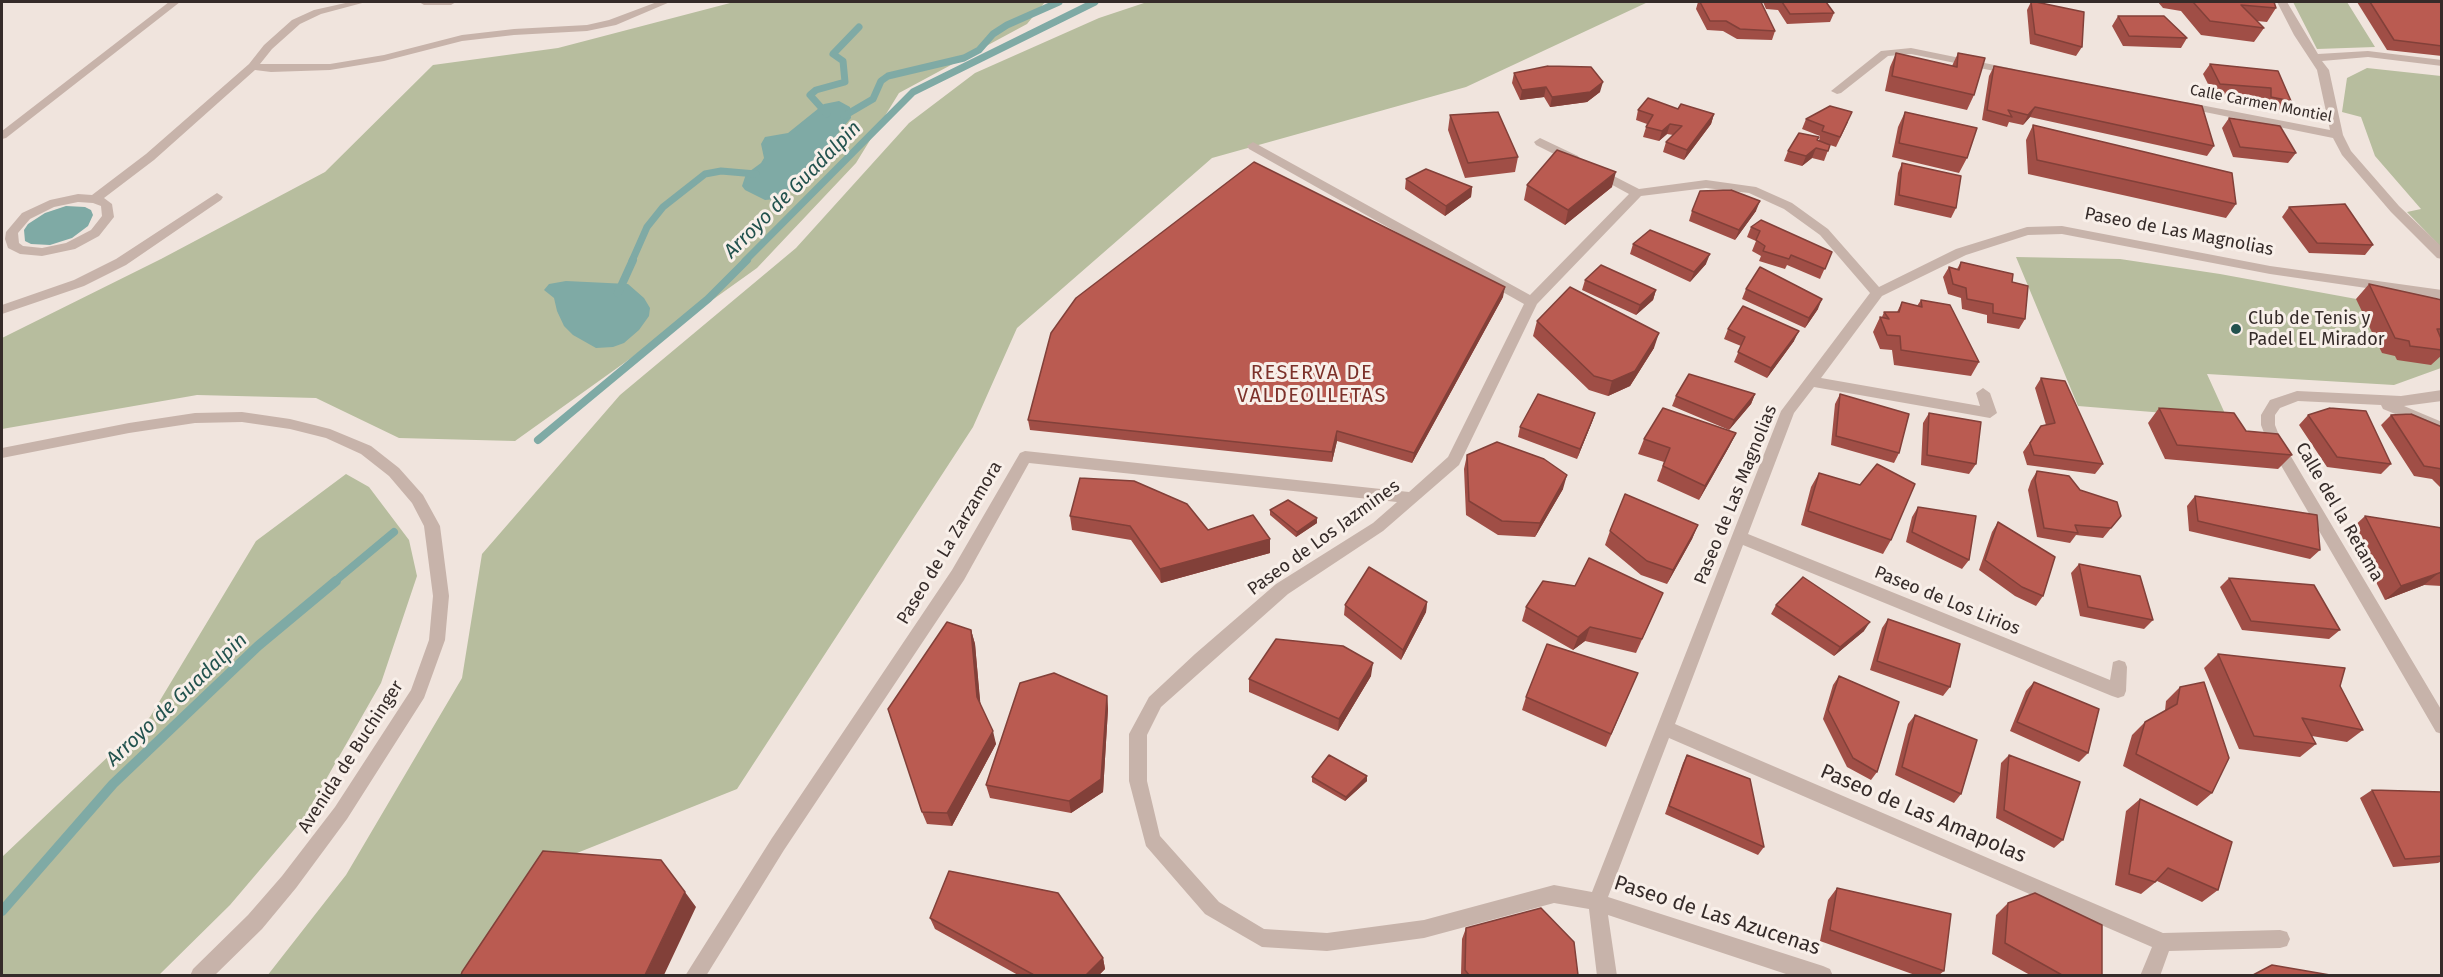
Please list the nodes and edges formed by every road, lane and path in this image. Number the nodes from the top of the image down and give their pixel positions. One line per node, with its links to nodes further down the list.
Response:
1 (175, 2): 14 (street)
2 (361, 2): 7 (street)
3 (424, 2): 4 (street)
4 (451, 2)
5 (665, 2): 10 (street)
6 (2282, 2): 8 (street)
7 (345, 3): 10 (street)
8 (2316, 58): 9 (street); 15 (street)
9 (2442, 63)
10 (253, 66): 20 (street)
11 (2030, 75): 12 (street)
12 (1837, 90)
13 (2178, 104): 15 (street, Calle Carmen Montiel)
14 (2, 135)
15 (2337, 135): 24 (street)
16 (1540, 142): 18 (street)
17 (1253, 146): 27 (street)
18 (1638, 193): 25 (street); 27 (street, Paseo de Los Jazmines)
19 (217, 197): 28 (street)
20 (95, 199): 21 (street); 23 (street)
21 (26, 216): 22 (street); 23 (street)
22 (2, 226)
23 (7, 244)
24 (2442, 255)
25 (1877, 293): 26 (street, Paseo de Las Magnolias); 29 (street, Paseo de Las Magnolias)
26 (2442, 295)
27 (1531, 302): 35 (street, Paseo de Los Jazmines)
28 (2, 310)
29 (1811, 381): 30 (street); 36 (street, Paseo de Las Magnolias)
30 (1983, 393)
31 (2442, 394): 32 (street)
32 (2377, 401): 33 (street); 38 (street, Calle del la Retama)
33 (2442, 428)
34 (2, 453): 43 (street, Avenida de Buchinger)
35 (1413, 498): 40 (street, Paseo de Los Jazmines); 44 (street, Paseo de La Zarzamora)
36 (1739, 537): 37 (street, Paseo de Los Lirios); 39 (street, Paseo de Las Magnolias)
37 (2119, 667)
38 (2442, 727)
39 (1665, 728): 40 (street, Paseo de Las Magnolias); 42 (street, Paseo de Las Amapolas)
40 (1597, 902): 45 (street, Paseo de Las Magnolias); 46 (street, Paseo de Las Azucenas)
41 (2280, 939): 42 (street)
42 (2163, 942): 47 (street)
43 (200, 975)
44 (694, 975)
45 (1607, 975)
46 (1823, 975)
47 (2150, 975)

